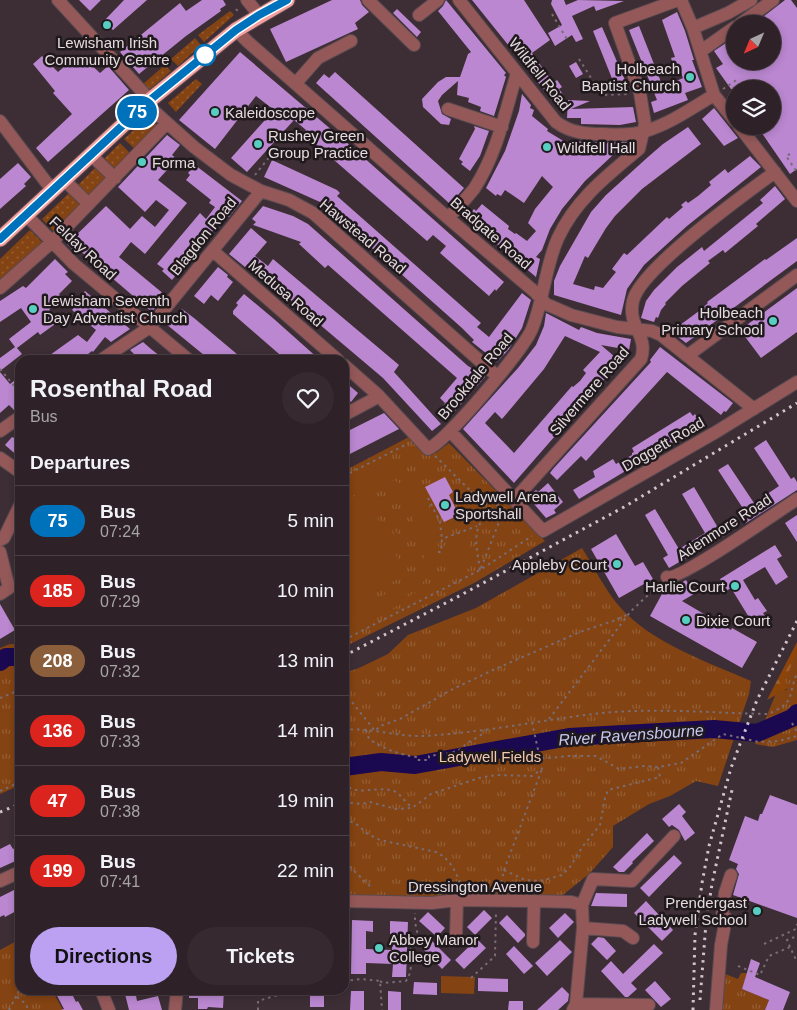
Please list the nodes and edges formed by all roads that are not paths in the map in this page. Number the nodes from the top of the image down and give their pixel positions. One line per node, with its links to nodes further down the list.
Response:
1 (58, 0): 22 (street, Hawstead Road)
2 (247, 0): 10 (street)
3 (287, 0): 10 (highway)
4 (368, 0): 17 (street)
5 (438, 0): 11 (street)
6 (459, 0): 19 (street, Wildfell Road)
7 (680, 0): 13 (street); 28 (street)
8 (749, 0): 13 (street)
9 (779, 1): 12 (street)
10 (259, 15): 14 (highway)
11 (419, 15)
12 (755, 15)
13 (692, 25): 18 (street)
14 (236, 30): 20 (street, Bradgate Road); 22 (highway)
15 (726, 34): 18 (street)
16 (351, 41): 20 (street)
17 (414, 45)
18 (701, 51): 21 (street)
19 (517, 73): 27 (street); 28 (street, Wildfell Road)
20 (296, 83): 38 (street, Bradgate Road)
21 (714, 95): 24 (street); 28 (street)
22 (148, 102): 26 (street, Hawstead Road); 30 (highway)
23 (448, 109): 27 (street)
24 (726, 110)
25 (0, 121): 33 (street)
26 (167, 123): 32 (street); 34 (street, Hawstead Road)
27 (502, 127): 38 (street)
28 (644, 132): 44 (street, Brookdale Road)
29 (746, 135): 31 (street)
30 (90, 154): 32 (street); 33 (highway)
31 (775, 172): 35 (street); 46 (street, Silvermere Road)
32 (115, 178): 36 (street)
33 (59, 185): 36 (street); 37 (highway)
34 (261, 190): 41 (street, Blagdon Road); 52 (street, Hawstead Road)
35 (796, 199)
36 (89, 204): 40 (street)
37 (26, 215): 39 (highway); 40 (street, Felday Road)
38 (448, 218): 44 (street, Bradgate Road)
39 (0, 238)
40 (52, 242): 43 (street); 45 (street, Felday Road)
41 (213, 251): 45 (street, Blagdon Road); 49 (street, Medusa Road)
42 (797, 275): 50 (street)
43 (0, 288)
44 (542, 299): 46 (street, Bradgate Road); 52 (street, Brookdale Road)
45 (150, 327): 47 (street, Blagdon Road); 48 (street, Felday Road)
46 (636, 329): 50 (street, Bradgate Road); 63 (street, Silvermere Road)
47 (109, 355)
48 (183, 355)
49 (332, 355)
50 (687, 356): 55 (street, Bradgate Road)
51 (349, 369): 54 (street)
52 (498, 377): 59 (street, Brookdale Road)
53 (797, 382): 55 (street, Doggett Road)
54 (378, 395): 56 (street); 59 (street, Brookdale Road)
55 (754, 409): 63 (street, Doggett Road)
56 (349, 412)
57 (15, 420): 58 (street)
58 (0, 431)
59 (450, 431): 63 (street)
60 (0, 458): 61 (street)
61 (15, 468)
62 (797, 499): 67 (street, Adenmore Road)
63 (514, 500)
64 (15, 515): 65 (street)
65 (0, 540)
66 (0, 552): 68 (street)
67 (667, 578)
68 (0, 594)
69 (674, 836): 76 (street)
70 (15, 874): 72 (street)
71 (731, 875): 87 (street)
72 (0, 881)
73 (461, 900): 74 (street, Dressington Avenue); 75 (street, Dressington Avenue); 78 (street)
74 (349, 901)
75 (534, 902): 76 (street, Dressington Avenue); 80 (street)
76 (582, 905): 77 (street)
77 (583, 928): 79 (street); 84 (street)
78 (456, 937)
79 (633, 938)
80 (532, 942)
81 (103, 995): 85 (street)
82 (176, 995): 86 (street)
83 (649, 1005): 84 (street)
84 (574, 1007)
85 (110, 1010)
86 (175, 1010)
87 (716, 1010)

